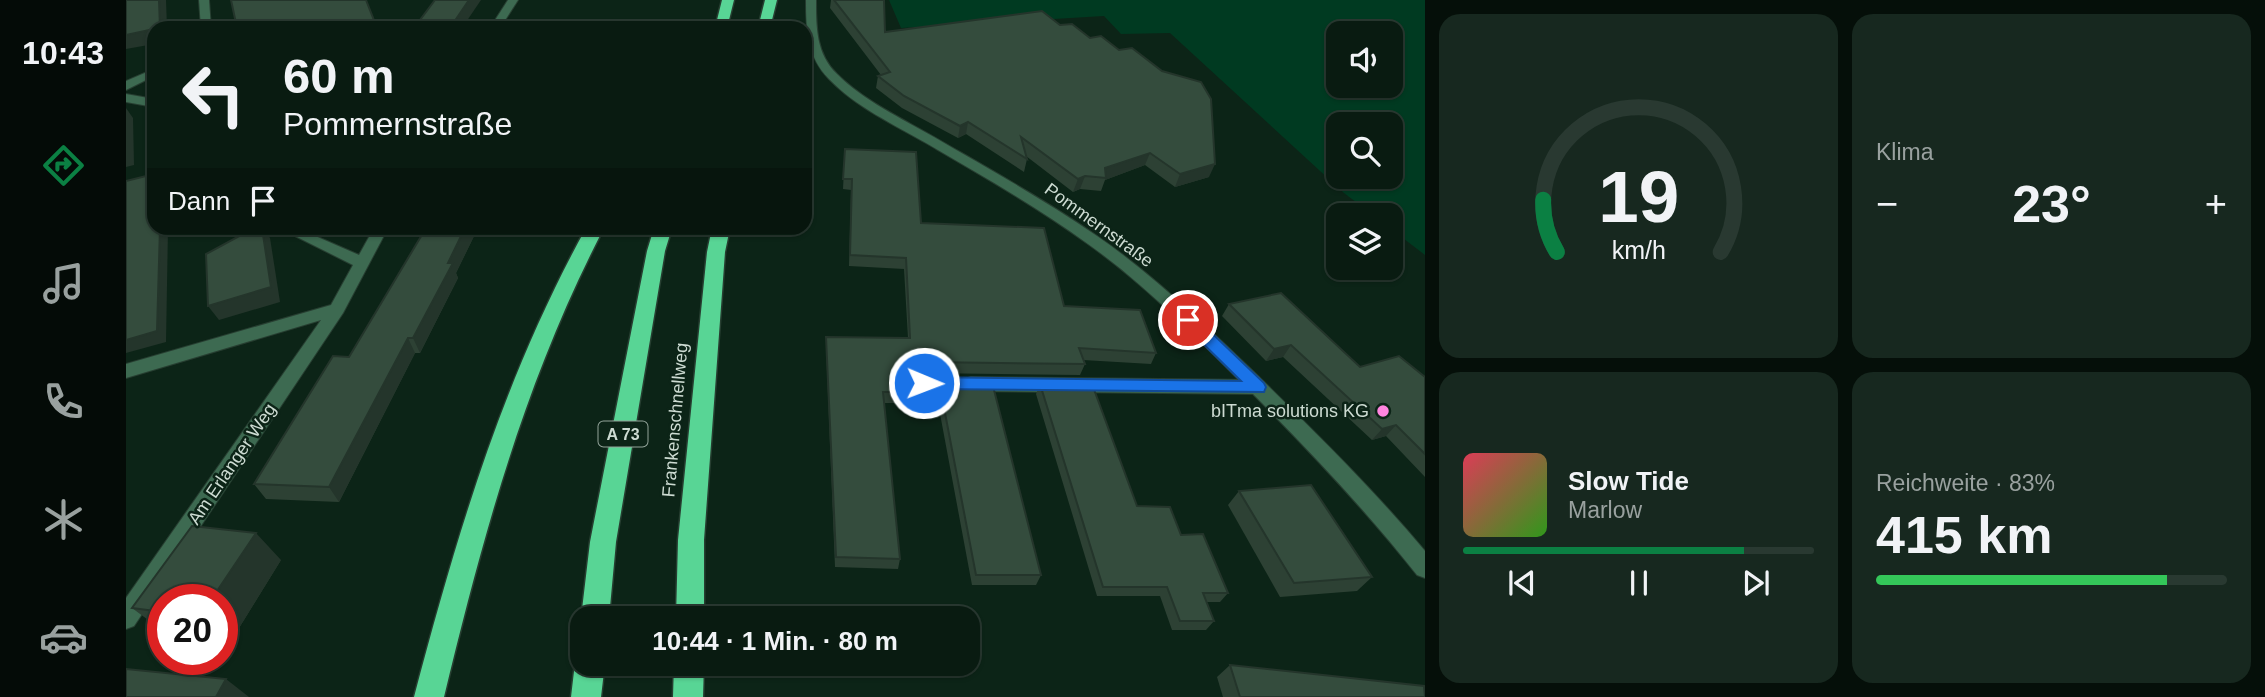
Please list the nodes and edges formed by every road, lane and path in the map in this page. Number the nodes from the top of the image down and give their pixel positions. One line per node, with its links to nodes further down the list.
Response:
1 (204, 0): 6 (street)
2 (513, 0): 7 (street)
3 (771, 0): 10 (highway)
4 (811, 0): 11 (street, Pommernstraße)
5 (727, 4): 8 (highway); 9 (highway)
6 (206, 21)
7 (500, 21)
8 (718, 21)
9 (723, 21)
10 (766, 21)
11 (811, 21)
12 (812, 41): 26 (street, Pommernstraße)
13 (147, 76): 14 (street)
14 (126, 86)
15 (126, 98): 16 (street)
16 (147, 102)
17 (301, 235): 22 (street)
18 (377, 235): 22 (street, Am Erlanger Weg)
19 (591, 235): 33 (highway)
20 (661, 235): 28 (highway, A 73)
21 (720, 235): 29 (highway, Frankenschnellweg)
22 (361, 262): 23 (street, Am Erlanger Weg)
23 (337, 309): 24 (street); 30 (street, Am Erlanger Weg)
24 (126, 371)
25 (949, 384): 26 (street)
26 (1258, 387): 27 (street, Pommernstraße)
27 (1425, 568)
28 (596, 606)
29 (690, 606)
30 (126, 618)
31 (588, 676): 34 (highway)
32 (689, 676): 35 (highway)
33 (429, 697)
34 (586, 697)
35 (688, 697)

